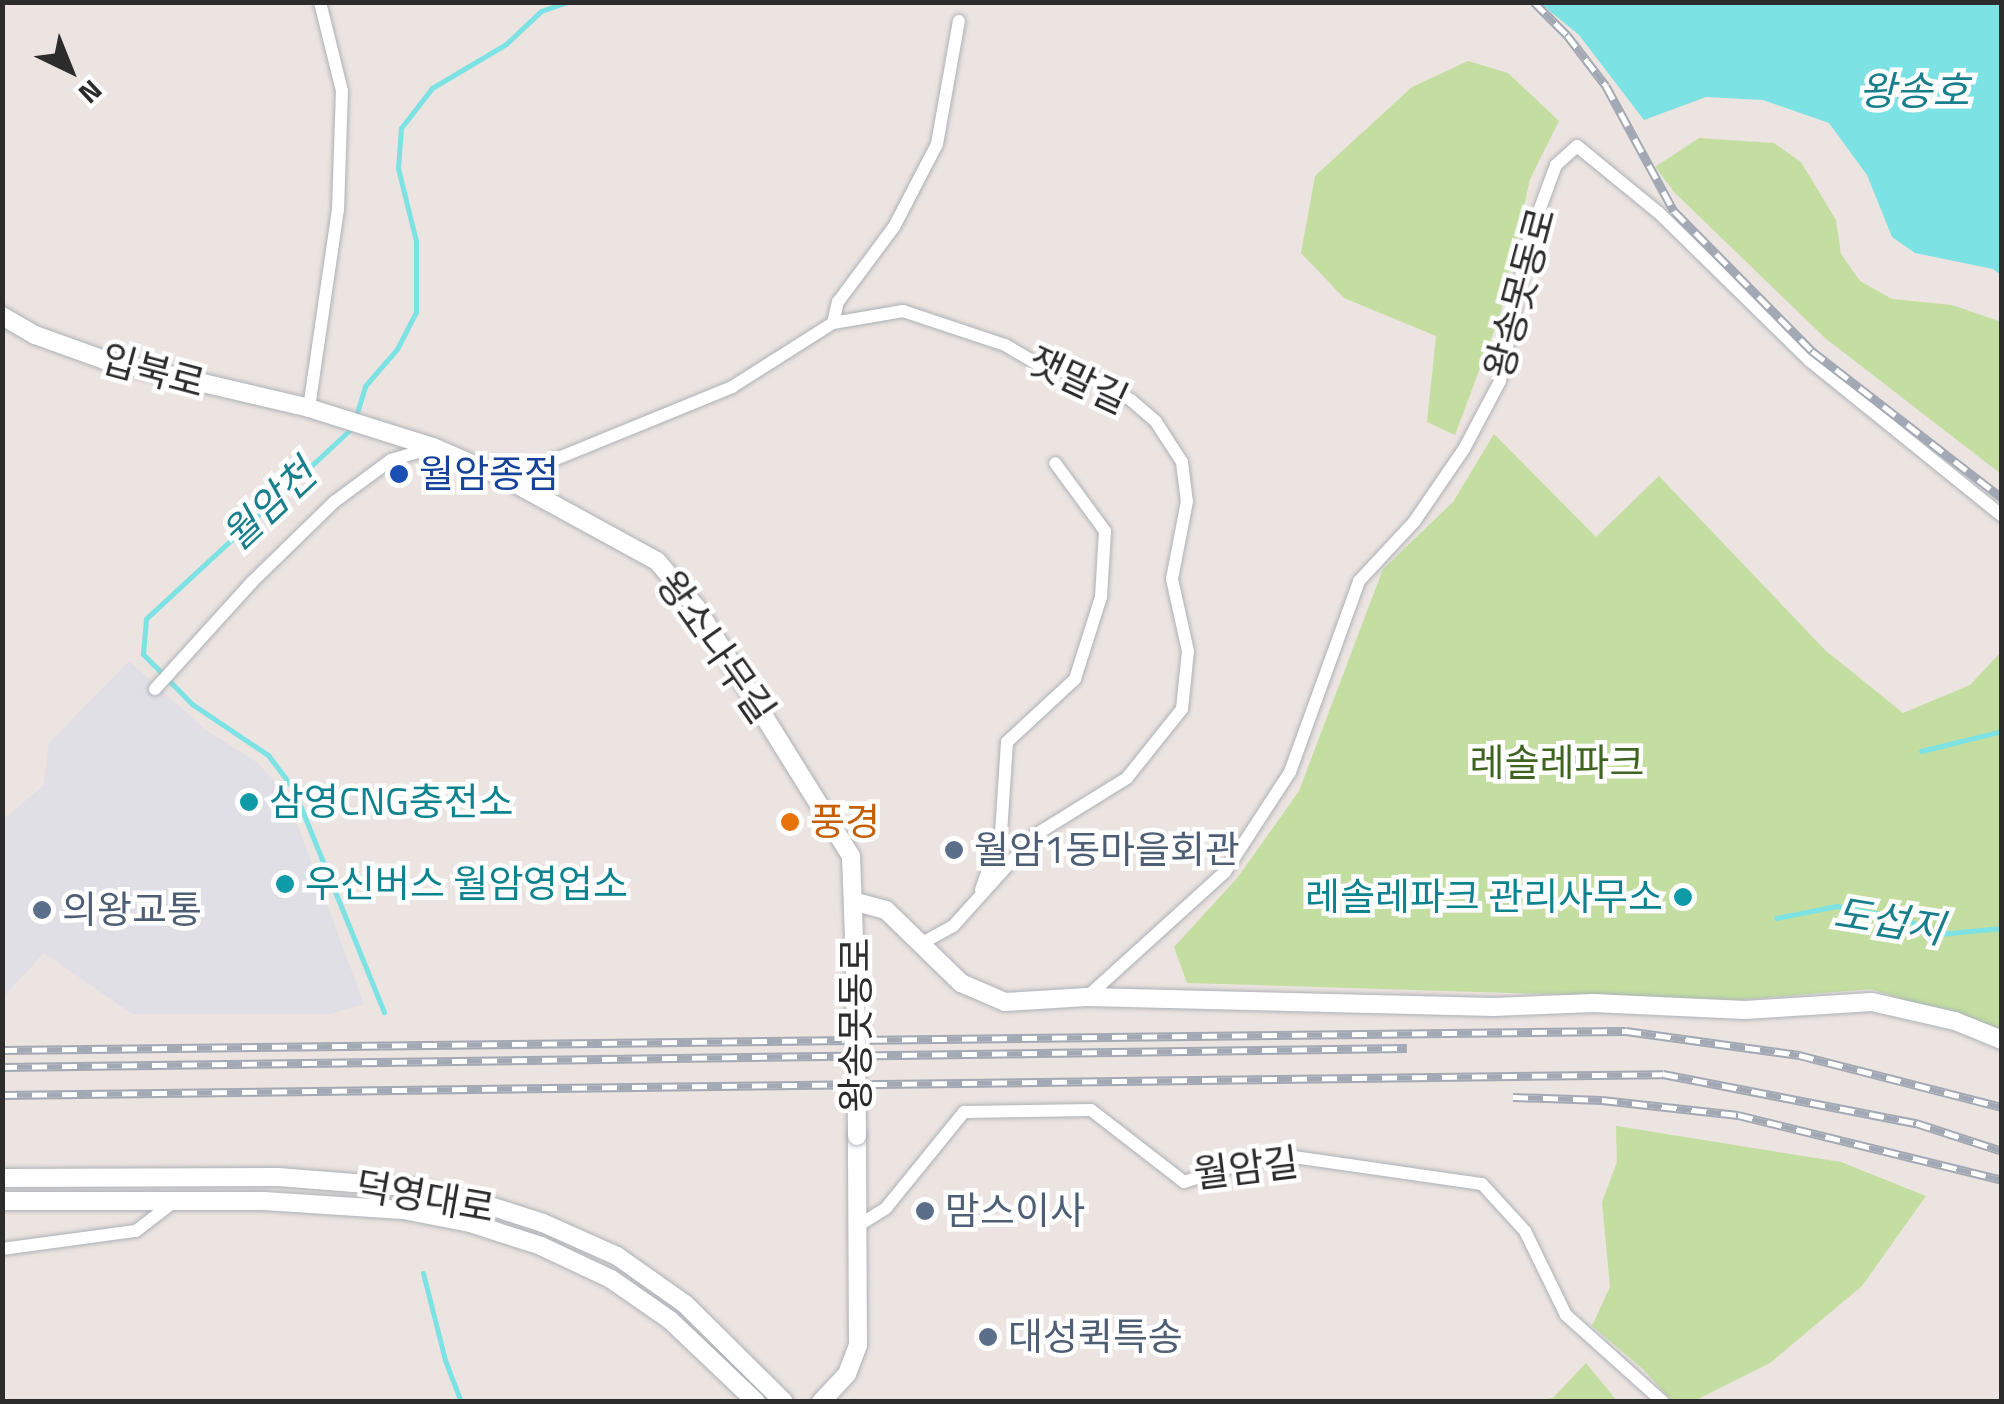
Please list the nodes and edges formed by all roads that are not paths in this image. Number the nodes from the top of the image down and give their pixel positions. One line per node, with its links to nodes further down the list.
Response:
1 (320, 2): 5 (street)
2 (959, 21): 4 (street)
3 (2, 316): 5 (street, 입북로)
4 (833, 322): 9 (street, 잿말길); 12 (street, 잿말길)
5 (310, 408): 6 (street, 입북로)
6 (390, 431): 7 (street, 왕소나무길)
7 (433, 447): 9 (street, 왕소나무길); 11 (street)
8 (1055, 463): 12 (street)
9 (506, 479): 13 (street, 왕소나무길)
10 (2002, 516): 15 (street, 왕송못동로)
11 (154, 689)
12 (979, 898): 14 (street, 잿말길)
13 (856, 902): 14 (street, 왕송못동로); 20 (street, 왕송못동로, bridge)
14 (920, 944): 15 (street, 왕송못동로)
15 (1088, 997): 16 (street, 왕송못동로)
16 (2002, 1040)
17 (2, 1178): 23 (street, 덕영대로)
18 (2, 1201): 19 (street, 덕영대로)
19 (175, 1201): 21 (street); 22 (street, 덕영대로)
20 (856, 1227): 24 (street, 왕송못동로); 25 (street, 월암길)
21 (2, 1249)
22 (756, 1402)
23 (784, 1402)
24 (820, 1402)
25 (1663, 1402)

